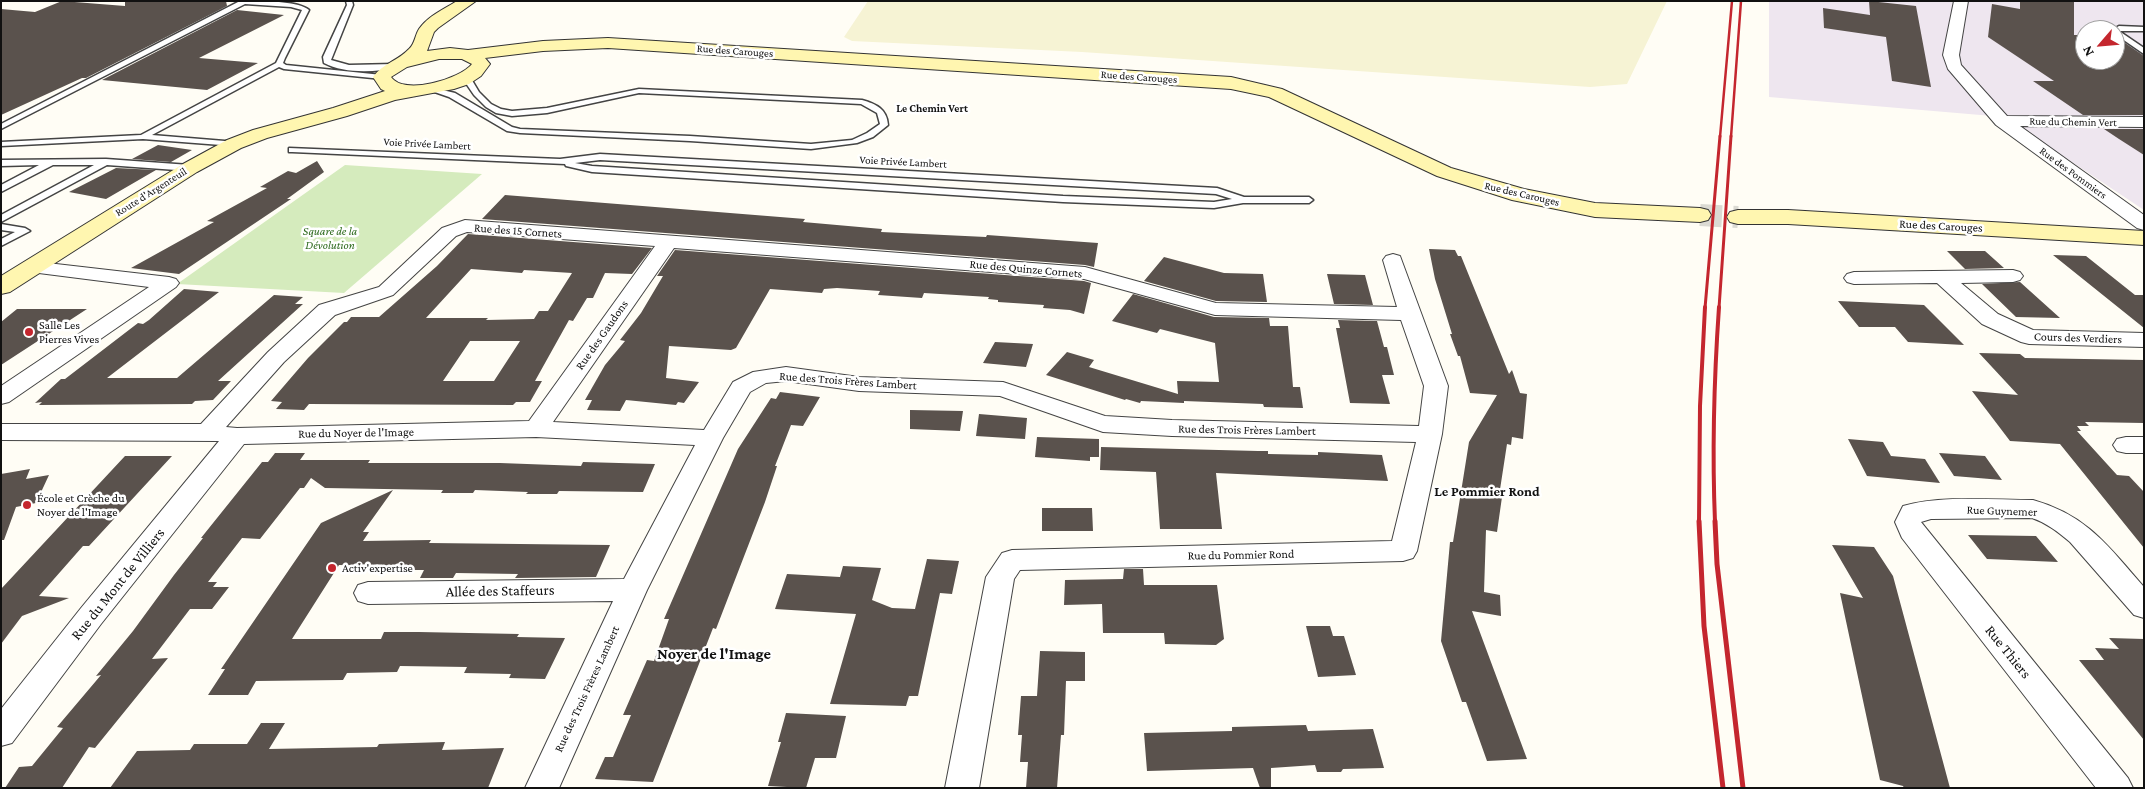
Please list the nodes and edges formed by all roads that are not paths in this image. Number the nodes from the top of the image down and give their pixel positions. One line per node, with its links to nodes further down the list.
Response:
1 (349, 1): 12 (lane)
2 (468, 1): 5 (main road)
3 (1962, 1): 15 (street, Rue des Pommiers)
4 (245, 2): 10 (lane); 17 (lane)
5 (435, 22): 11 (main road); 12 (main road, Route d'Argenteuil)
6 (2125, 28): 7 (lane)
7 (2144, 29)
8 (2125, 38): 9 (lane)
9 (2144, 52)
10 (279, 64): 12 (lane); 18 (lane)
11 (467, 64): 12 (main road); 13 (main road, Route d'Argenteuil); 13 (lane); 30 (main road, Rue des Carouges)
12 (391, 72): 13 (main road); 14 (main road, Route d'Argenteuil)
13 (423, 90): 14 (main road, Route d'Argenteuil)
14 (311, 119): 20 (main road, Route d'Argenteuil)
15 (2002, 121): 16 (street, Rue du Chemin Vert); 33 (street, Rue des Pommiers)
16 (2144, 122)
17 (1, 127)
18 (143, 137): 19 (lane); 20 (lane)
19 (1, 144)
20 (234, 144): 26 (main road, Route d'Argenteuil)
21 (292, 150): 25 (lane, Voie Privée Lambert)
22 (54, 161): 23 (lane); 24 (lane); 27 (lane)
23 (1, 162)
24 (106, 162): 26 (lane); 32 (lane)
25 (560, 162): 28 (lane, Voie Privée Lambert); 28 (lane, Voie Privée Lambert)
26 (190, 168): 39 (main road, Route d'Argenteuil)
27 (1, 189)
28 (1243, 200): 29 (lane, Voie Privée Lambert)
29 (1309, 200)
30 (1700, 215)
31 (1738, 217): 35 (main road, Rue des Carouges)
32 (1, 219)
33 (2144, 224)
34 (1, 227): 37 (lane)
35 (2144, 238)
36 (668, 242): 44 (street, Rue des Quinze Cornets); 47 (street, Rue des Gaudons); 49 (street, Rue des 15 Cornets)
37 (1, 243)
38 (1393, 260): 44 (street, Rue du Pommier Rond)
39 (30, 267): 43 (main road, Route d'Argenteuil); 46 (street)
40 (2013, 276): 41 (street)
41 (1942, 277): 42 (street); 45 (street, Cours des Verdiers)
42 (1854, 278)
43 (1, 287)
44 (1410, 314): 50 (street, Rue du Pommier Rond)
45 (2144, 340)
46 (1, 397)
47 (536, 428): 51 (street, Rue du Noyer de l'Image); 52 (street, Rue du Noyer de l'Image)
48 (1, 432): 49 (street, Rue du Noyer de l'Image)
49 (208, 432): 51 (street, Rue du Noyer de l'Image)
50 (1430, 434): 52 (street, Rue des Trois Frères Lambert); 59 (street, Rue du Pommier Rond)
51 (237, 436): 57 (street, Rue du Mont de Villiers)
52 (710, 438): 54 (street, Rue des Trois Frères Lambert)
53 (1912, 513): 56 (street, Rue Guynemer); 60 (street, Rue Thiers)
54 (633, 590): 55 (street, Allée des Staffeurs); 58 (street, Rue des Trois Frères Lambert)
55 (368, 593)
56 (2144, 607)
57 (1, 733)
58 (542, 788)
59 (962, 788)
60 (2116, 788)

